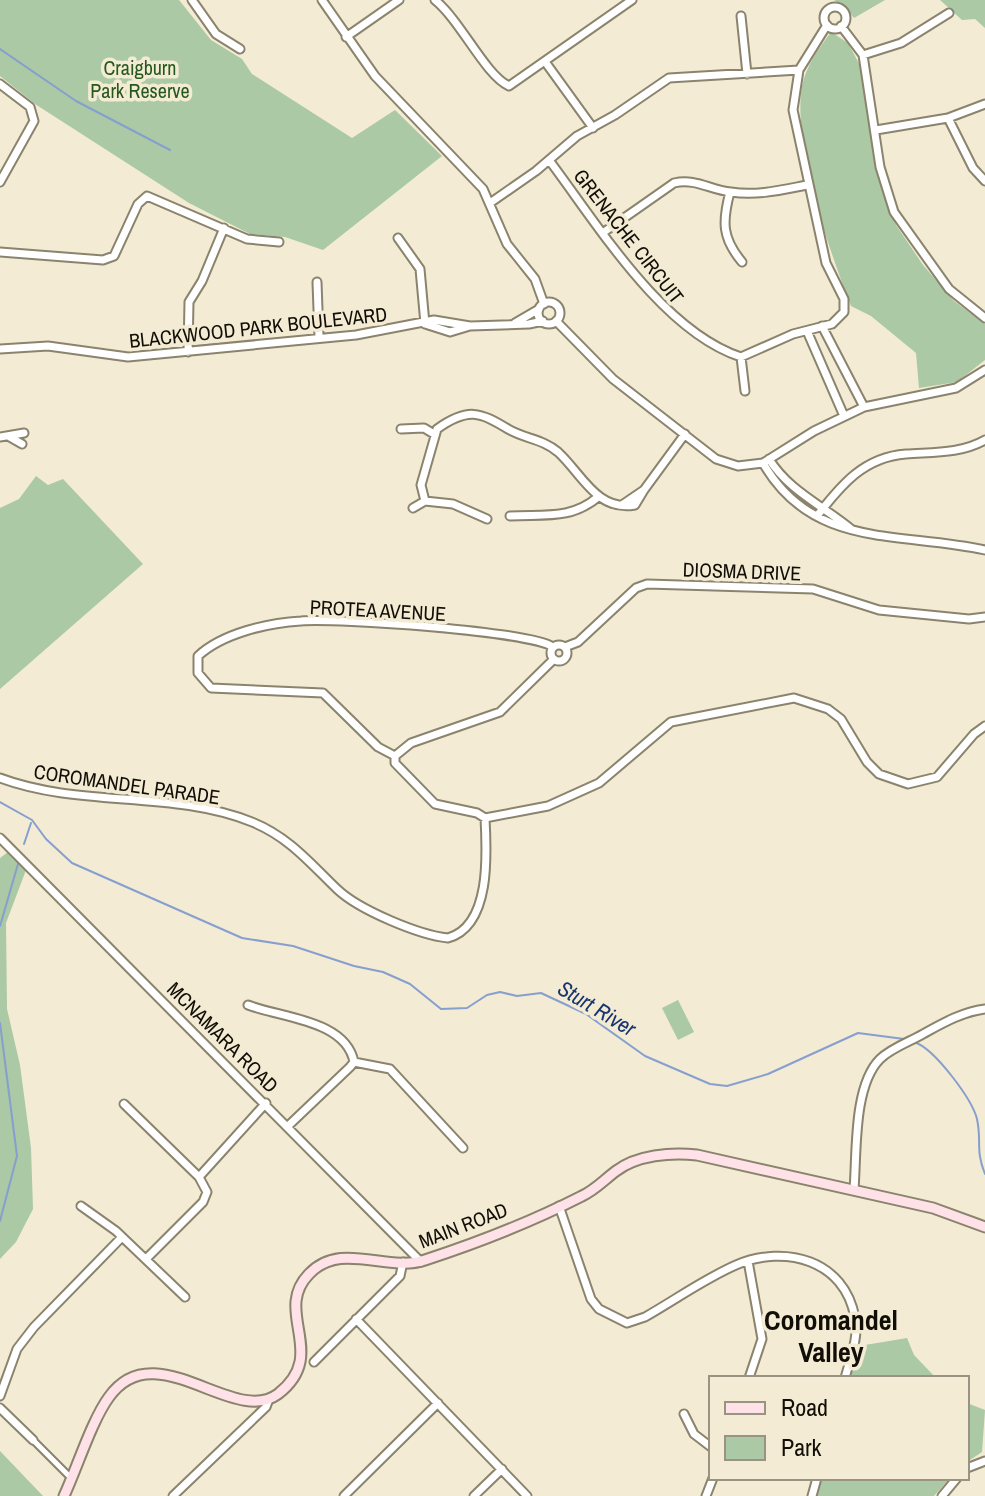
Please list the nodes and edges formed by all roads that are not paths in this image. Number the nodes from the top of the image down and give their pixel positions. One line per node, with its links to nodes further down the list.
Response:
1 (192, 0): 13 (street)
2 (322, 0): 12 (street)
3 (399, 0): 12 (street)
4 (435, 0): 15 (street)
5 (632, 0): 15 (street)
6 (825, 0): 7 (street)
7 (830, 8): 10 (street); 11 (street)
8 (949, 13): 14 (street)
9 (741, 16): 17 (street)
10 (827, 25): 11 (street); 16 (street)
11 (841, 26): 14 (street)
12 (346, 37): 28 (street)
13 (240, 49)
14 (863, 55): 22 (street)
15 (546, 63): 21 (street)
16 (799, 70): 17 (street); 26 (street)
17 (747, 74): 21 (street)
18 (0, 84): 25 (street)
19 (985, 104): 20 (street)
20 (948, 118): 22 (street); 24 (street)
21 (593, 128): 23 (street)
22 (876, 130): 38 (street)
23 (549, 160): 28 (street); 30 (street, GRENACHE CIRCUIT)
24 (985, 181)
25 (0, 182)
26 (807, 185): 27 (street); 43 (street)
27 (730, 192): 30 (street); 35 (street)
28 (490, 203): 37 (street)
29 (224, 228): 33 (street); 34 (street); 47 (street)
30 (604, 232): 48 (street, GRENACHE CIRCUIT)
31 (398, 238): 41 (street)
32 (3, 242): 34 (street)
33 (279, 242)
34 (2, 252)
35 (742, 262)
36 (317, 282): 45 (street)
37 (542, 306): 39 (street); 40 (street); 42 (street, BLACKWOOD PARK BOULEVARD)
38 (985, 318)
39 (543, 321): 40 (street, BLACKWOOD PARK BOULEVARD); 42 (street, BLACKWOOD PARK BOULEVARD)
40 (556, 321): 56 (street)
41 (425, 324): 42 (street, BLACKWOOD PARK BOULEVARD); 45 (street, BLACKWOOD PARK BOULEVARD)
42 (513, 324)
43 (822, 326): 44 (street); 51 (street)
44 (807, 331): 48 (street); 52 (street)
45 (319, 337): 47 (street, BLACKWOOD PARK BOULEVARD)
46 (0, 349): 47 (street, BLACKWOOD PARK BOULEVARD)
47 (188, 352)
48 (741, 357): 50 (street)
49 (985, 370): 51 (street)
50 (745, 391)
51 (864, 407): 52 (street)
52 (844, 416): 60 (street)
53 (401, 429): 55 (street)
54 (24, 433): 57 (street)
55 (434, 434): 61 (street); 62 (street)
56 (685, 434): 60 (street); 61 (street)
57 (4, 436): 59 (street)
58 (985, 440): 63 (street)
59 (22, 444)
60 (766, 461): 63 (street); 66 (street)
61 (598, 497): 65 (street)
62 (425, 501): 64 (street); 67 (street)
63 (823, 507): 66 (street); 68 (street)
64 (413, 508)
65 (510, 516)
66 (817, 516): 68 (street)
67 (487, 519)
68 (852, 530): 69 (street)
69 (985, 550)
70 (985, 617): 72 (street, DIOSMA DRIVE)
71 (553, 647): 72 (street); 73 (street); 75 (street, PROTEA AVENUE)
72 (565, 647): 73 (street, DIOSMA DRIVE)
73 (554, 659): 75 (street)
74 (985, 726): 77 (street)
75 (395, 756): 77 (street)
76 (0, 778): 77 (street, COROMANDEL PARADE)
77 (485, 818)
78 (0, 838): 82 (street, MCNAMARA ROAD)
79 (248, 1005): 81 (street)
80 (985, 1009): 87 (street)
81 (354, 1062): 84 (street); 85 (street)
82 (266, 1103): 84 (street, MCNAMARA ROAD); 86 (street)
83 (124, 1104): 86 (street)
84 (288, 1126): 95 (street, MCNAMARA ROAD)
85 (463, 1148)
86 (199, 1177): 92 (street)
87 (854, 1189): 89 (main road, MAIN ROAD); 90 (main road, MAIN ROAD)
88 (81, 1206): 91 (street)
89 (559, 1206): 93 (street); 95 (main road, MAIN ROAD)
90 (985, 1227)
91 (122, 1237): 92 (street); 101 (street)
92 (146, 1259): 96 (street)
93 (748, 1261): 99 (street); 100 (street)
94 (403, 1262): 95 (main road, MAIN ROAD); 97 (street); 102 (main road, MAIN ROAD)
95 (421, 1262)
96 (185, 1297)
97 (356, 1319): 98 (street); 103 (street)
98 (314, 1362)
99 (750, 1376)
100 (846, 1376)
101 (0, 1396)
102 (269, 1399): 109 (main road); 112 (street)
103 (438, 1403): 108 (street); 113 (street)
104 (0, 1408): 106 (street)
105 (684, 1414): 107 (street)
106 (33, 1440): 109 (street)
107 (709, 1445)
108 (502, 1469): 114 (street); 115 (street)
109 (72, 1479): 111 (main road)
110 (955, 1480): 116 (street)
111 (64, 1496)
112 (173, 1496)
113 (344, 1496)
114 (474, 1496)
115 (527, 1496)
116 (942, 1496)

